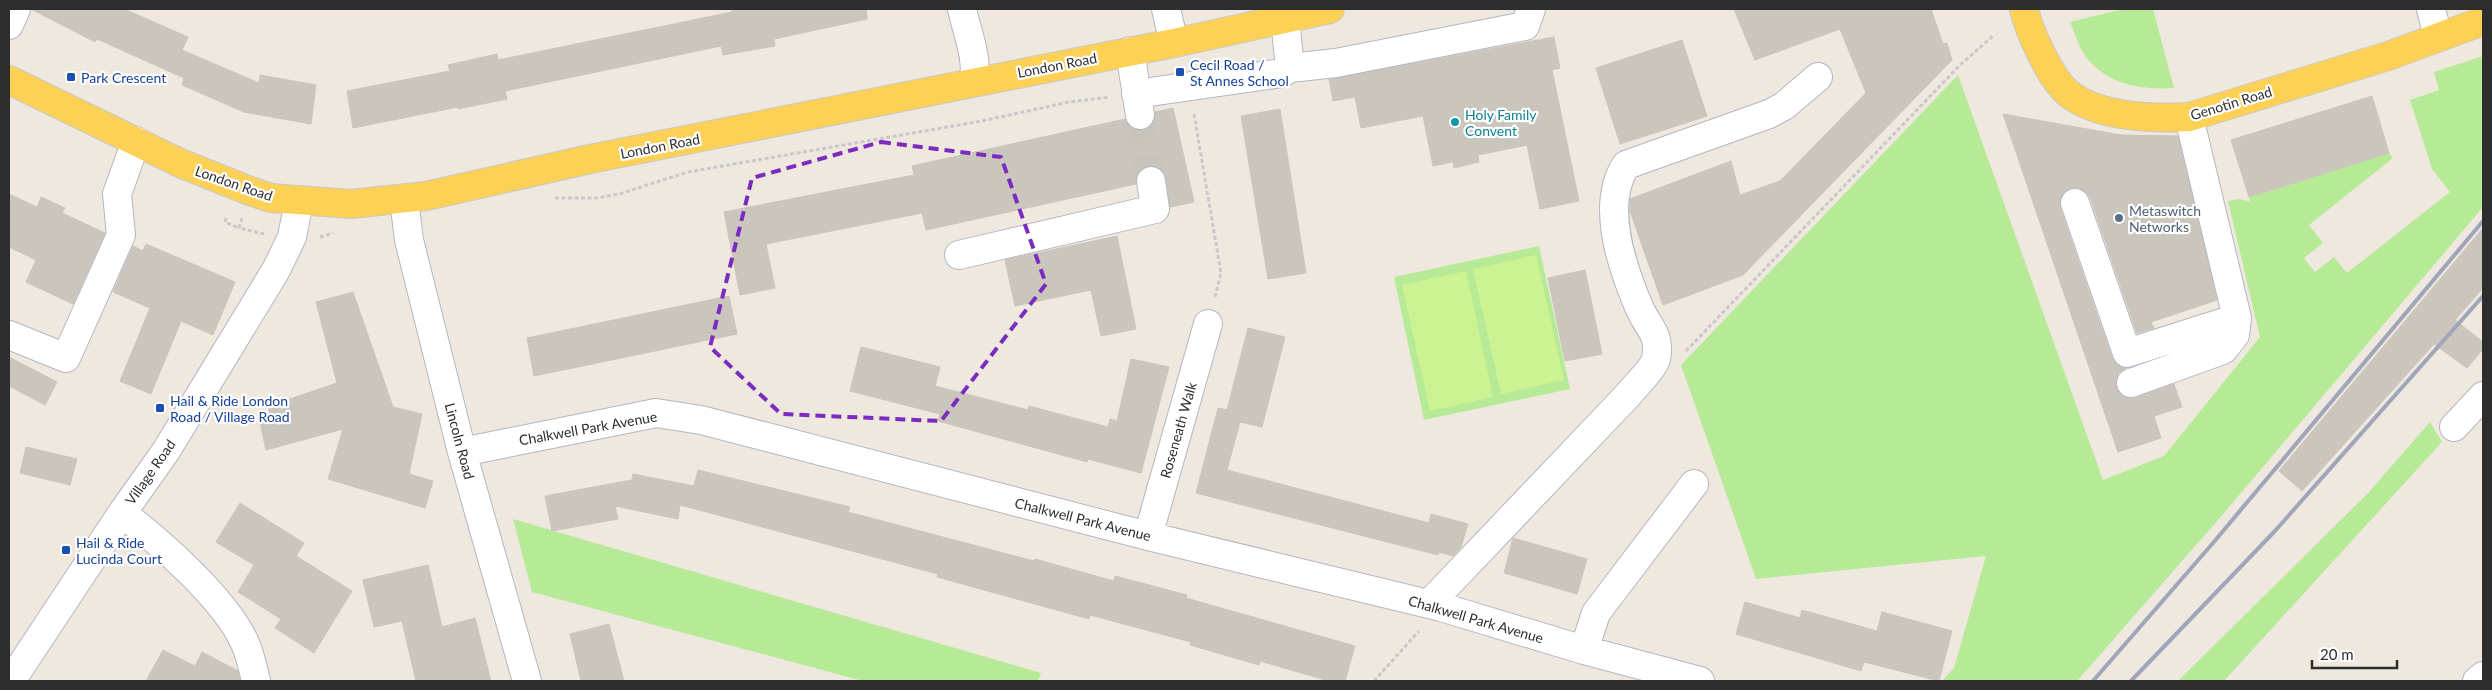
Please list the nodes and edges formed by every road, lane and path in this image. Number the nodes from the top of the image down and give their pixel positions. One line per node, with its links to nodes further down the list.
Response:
1 (16, 9): 10 (street)
2 (962, 9): 17 (street)
3 (1166, 9): 12 (street)
4 (1330, 9): 8 (main road, London Road)
5 (1531, 9): 14 (street)
6 (2431, 9): 11 (street)
7 (2021, 15): 20 (main road, Genotin Road)
8 (1285, 19): 12 (main road, London Road); 14 (street)
9 (2483, 21): 11 (main road, Genotin Road)
10 (9, 25)
11 (2438, 37): 20 (main road, Genotin Road)
12 (1174, 43): 13 (main road, London Road)
13 (1130, 51): 17 (main road, London Road); 19 (street)
14 (1290, 68): 18 (street)
15 (1818, 77): 44 (street)
16 (9, 80): 21 (main road, London Road)
17 (974, 82): 23 (main road, London Road)
18 (1189, 86): 19 (street); 35 (path)
19 (1138, 105): 24 (path)
20 (2189, 117): 34 (street)
21 (136, 141): 25 (main road, London Road); 36 (street)
22 (1151, 181): 33 (street)
23 (404, 199): 25 (main road, London Road); 40 (street, Lincoln Road)
24 (583, 200)
25 (299, 201): 42 (street, Village Road)
26 (2075, 203): 34 (street)
27 (226, 218): 29 (path)
28 (240, 222): 29 (path)
29 (239, 228): 31 (path)
30 (339, 232): 32 (path)
31 (265, 234)
32 (315, 240)
33 (959, 255)
34 (2236, 318): 37 (street)
35 (1208, 324): 43 (street, Roseneath Walk)
36 (9, 335)
37 (2131, 383)
38 (2483, 396): 39 (street)
39 (2454, 428)
40 (462, 452): 43 (street, Chalkwell Park Avenue); 49 (street, Lincoln Road)
41 (1694, 484): 45 (street)
42 (122, 513): 47 (street, Village Road); 48 (street)
43 (1148, 536): 44 (street, Chalkwell Park Avenue)
44 (1428, 604): 45 (street, Chalkwell Park Avenue)
45 (1584, 650): 50 (street, Chalkwell Park Avenue)
46 (2483, 676): 51 (street)
47 (11, 681)
48 (256, 681)
49 (527, 681)
50 (1700, 681)
51 (2477, 681)

